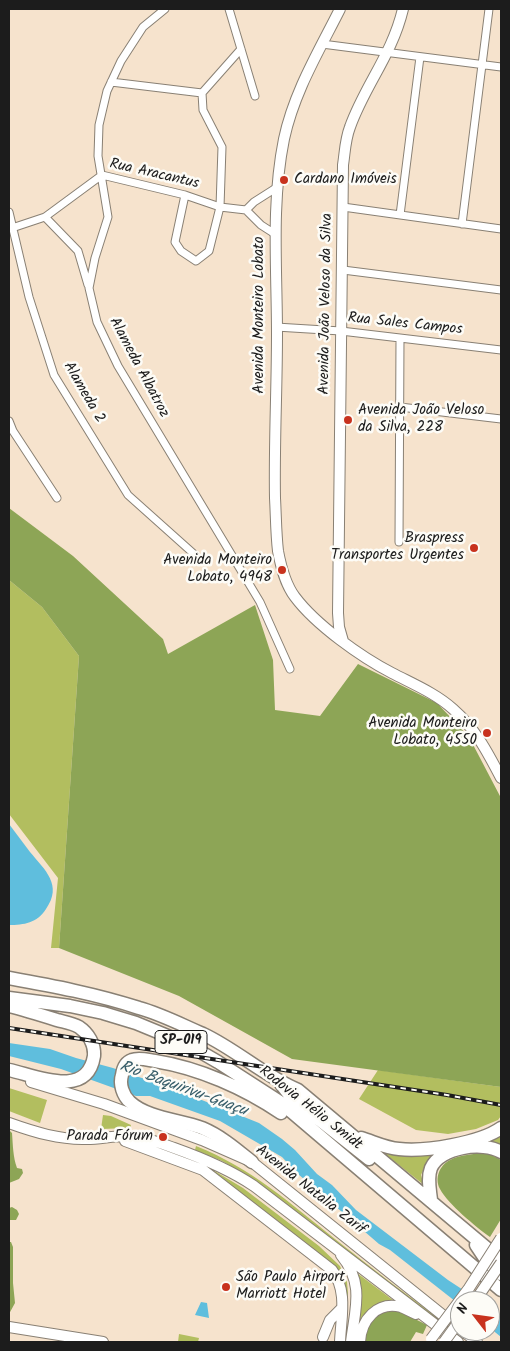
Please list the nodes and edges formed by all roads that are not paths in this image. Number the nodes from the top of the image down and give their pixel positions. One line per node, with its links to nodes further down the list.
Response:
1 (165, 9): 12 (street, Alameda Albatroz)
2 (229, 9): 7 (street)
3 (340, 9): 6 (main road, Avenida Monteiro Lobato)
4 (403, 9): 8 (main road, Avenida João Veloso da Silva)
5 (489, 9): 10 (street)
6 (322, 44): 8 (street); 16 (main road, Avenida Monteiro Lobato)
7 (241, 49): 13 (street); 14 (street)
8 (388, 52): 9 (street); 19 (main road, Avenida João Veloso da Silva)
9 (420, 57): 10 (street); 22 (street)
10 (481, 64): 11 (street); 24 (street)
11 (501, 67)
12 (111, 82): 13 (street); 15 (street, Alameda Albatroz)
13 (202, 93): 18 (street)
14 (255, 96)
15 (102, 175): 17 (street, Rua Aracantus); 23 (street, Rua Aracantus); 29 (street, Alameda Albatroz)
16 (276, 188): 20 (street); 27 (main road, Avenida Monteiro Lobato)
17 (185, 195): 18 (street, Rua Aracantus); 18 (street)
18 (220, 207): 20 (street, Rua Aracantus)
19 (343, 207): 22 (street); 28 (main road, Avenida João Veloso da Silva)
20 (246, 210): 27 (street)
21 (9, 212): 25 (street, Alameda 2)
22 (400, 215): 24 (street)
23 (45, 217): 25 (street, Rua Aracantus); 29 (street)
24 (462, 224): 26 (street)
25 (10, 229): 40 (street, Alameda 2)
26 (501, 229)
27 (275, 234): 31 (main road, Avenida Monteiro Lobato)
28 (343, 270): 30 (street); 32 (main road, Avenida João Veloso da Silva)
29 (89, 288): 44 (street, Alameda Albatroz)
30 (501, 290)
31 (276, 326): 32 (street, Rua Sales Campos); 42 (main road, Avenida Monteiro Lobato)
32 (341, 331): 33 (street, Rua Sales Campos); 41 (main road, Avenida João Veloso da Silva)
33 (400, 338): 34 (street, Rua Sales Campos); 35 (street)
34 (501, 350)
35 (400, 407): 36 (street); 39 (street)
36 (501, 419)
37 (9, 421): 38 (street)
38 (57, 498)
39 (399, 542)
40 (194, 554)
41 (338, 613): 42 (main road); 43 (main road)
42 (318, 621): 43 (main road, Avenida Monteiro Lobato)
43 (343, 641): 45 (main road, Avenida Monteiro Lobato)
44 (290, 669)
45 (501, 778)
46 (9, 978): 51 (highway, Rodovia Hélio Smidt / SP-019)
47 (9, 998): 56 (highway, Rodovia Hélio Smidt / SP-019)
48 (9, 1006): 49 (highway)
49 (9, 1070)
50 (9, 1075): 58 (main road, Avenida Natalia Zarif)
51 (280, 1082): 54 (highway, Rodovia Hélio Smidt / SP-019); 62 (highway, Rodovia Hélio Smidt / SP-019)
52 (9, 1122): 55 (main road, Avenida Natalia Zarif)
53 (501, 1128): 54 (highway)
54 (353, 1134): 59 (highway, Rodovia Hélio Smidt / SP-019)
55 (112, 1138): 61 (main road, Avenida Natalia Zarif); 70 (main road)
56 (327, 1142): 58 (highway); 63 (highway, Rodovia Hélio Smidt / SP-019)
57 (501, 1152): 59 (highway)
58 (252, 1162): 72 (main road, Avenida Natalia Zarif)
59 (431, 1200): 64 (highway, Rodovia Hélio Smidt / SP-019)
60 (501, 1238): 75 (main road, bridge)
61 (328, 1242): 71 (main road, Avenida Natalia Zarif); 78 (main road)
62 (476, 1245): 65 (highway, Rodovia Hélio Smidt / SP-019); 66 (highway)
63 (464, 1258): 67 (highway); 68 (highway, Rodovia Hélio Smidt / SP-019)
64 (501, 1261): 69 (main road, bridge)
65 (501, 1266)
66 (501, 1274)
67 (501, 1280)
68 (501, 1290)
69 (482, 1291)
70 (342, 1308): 74 (main road); 77 (main road)
71 (430, 1319): 79 (main road); 80 (main road, Avenida Natalia Zarif)
72 (450, 1321)
73 (9, 1328): 76 (main road)
74 (320, 1340): 77 (main road)
75 (430, 1341)
76 (103, 1342)
77 (340, 1342)
78 (351, 1342)
79 (360, 1342)
80 (458, 1342)

